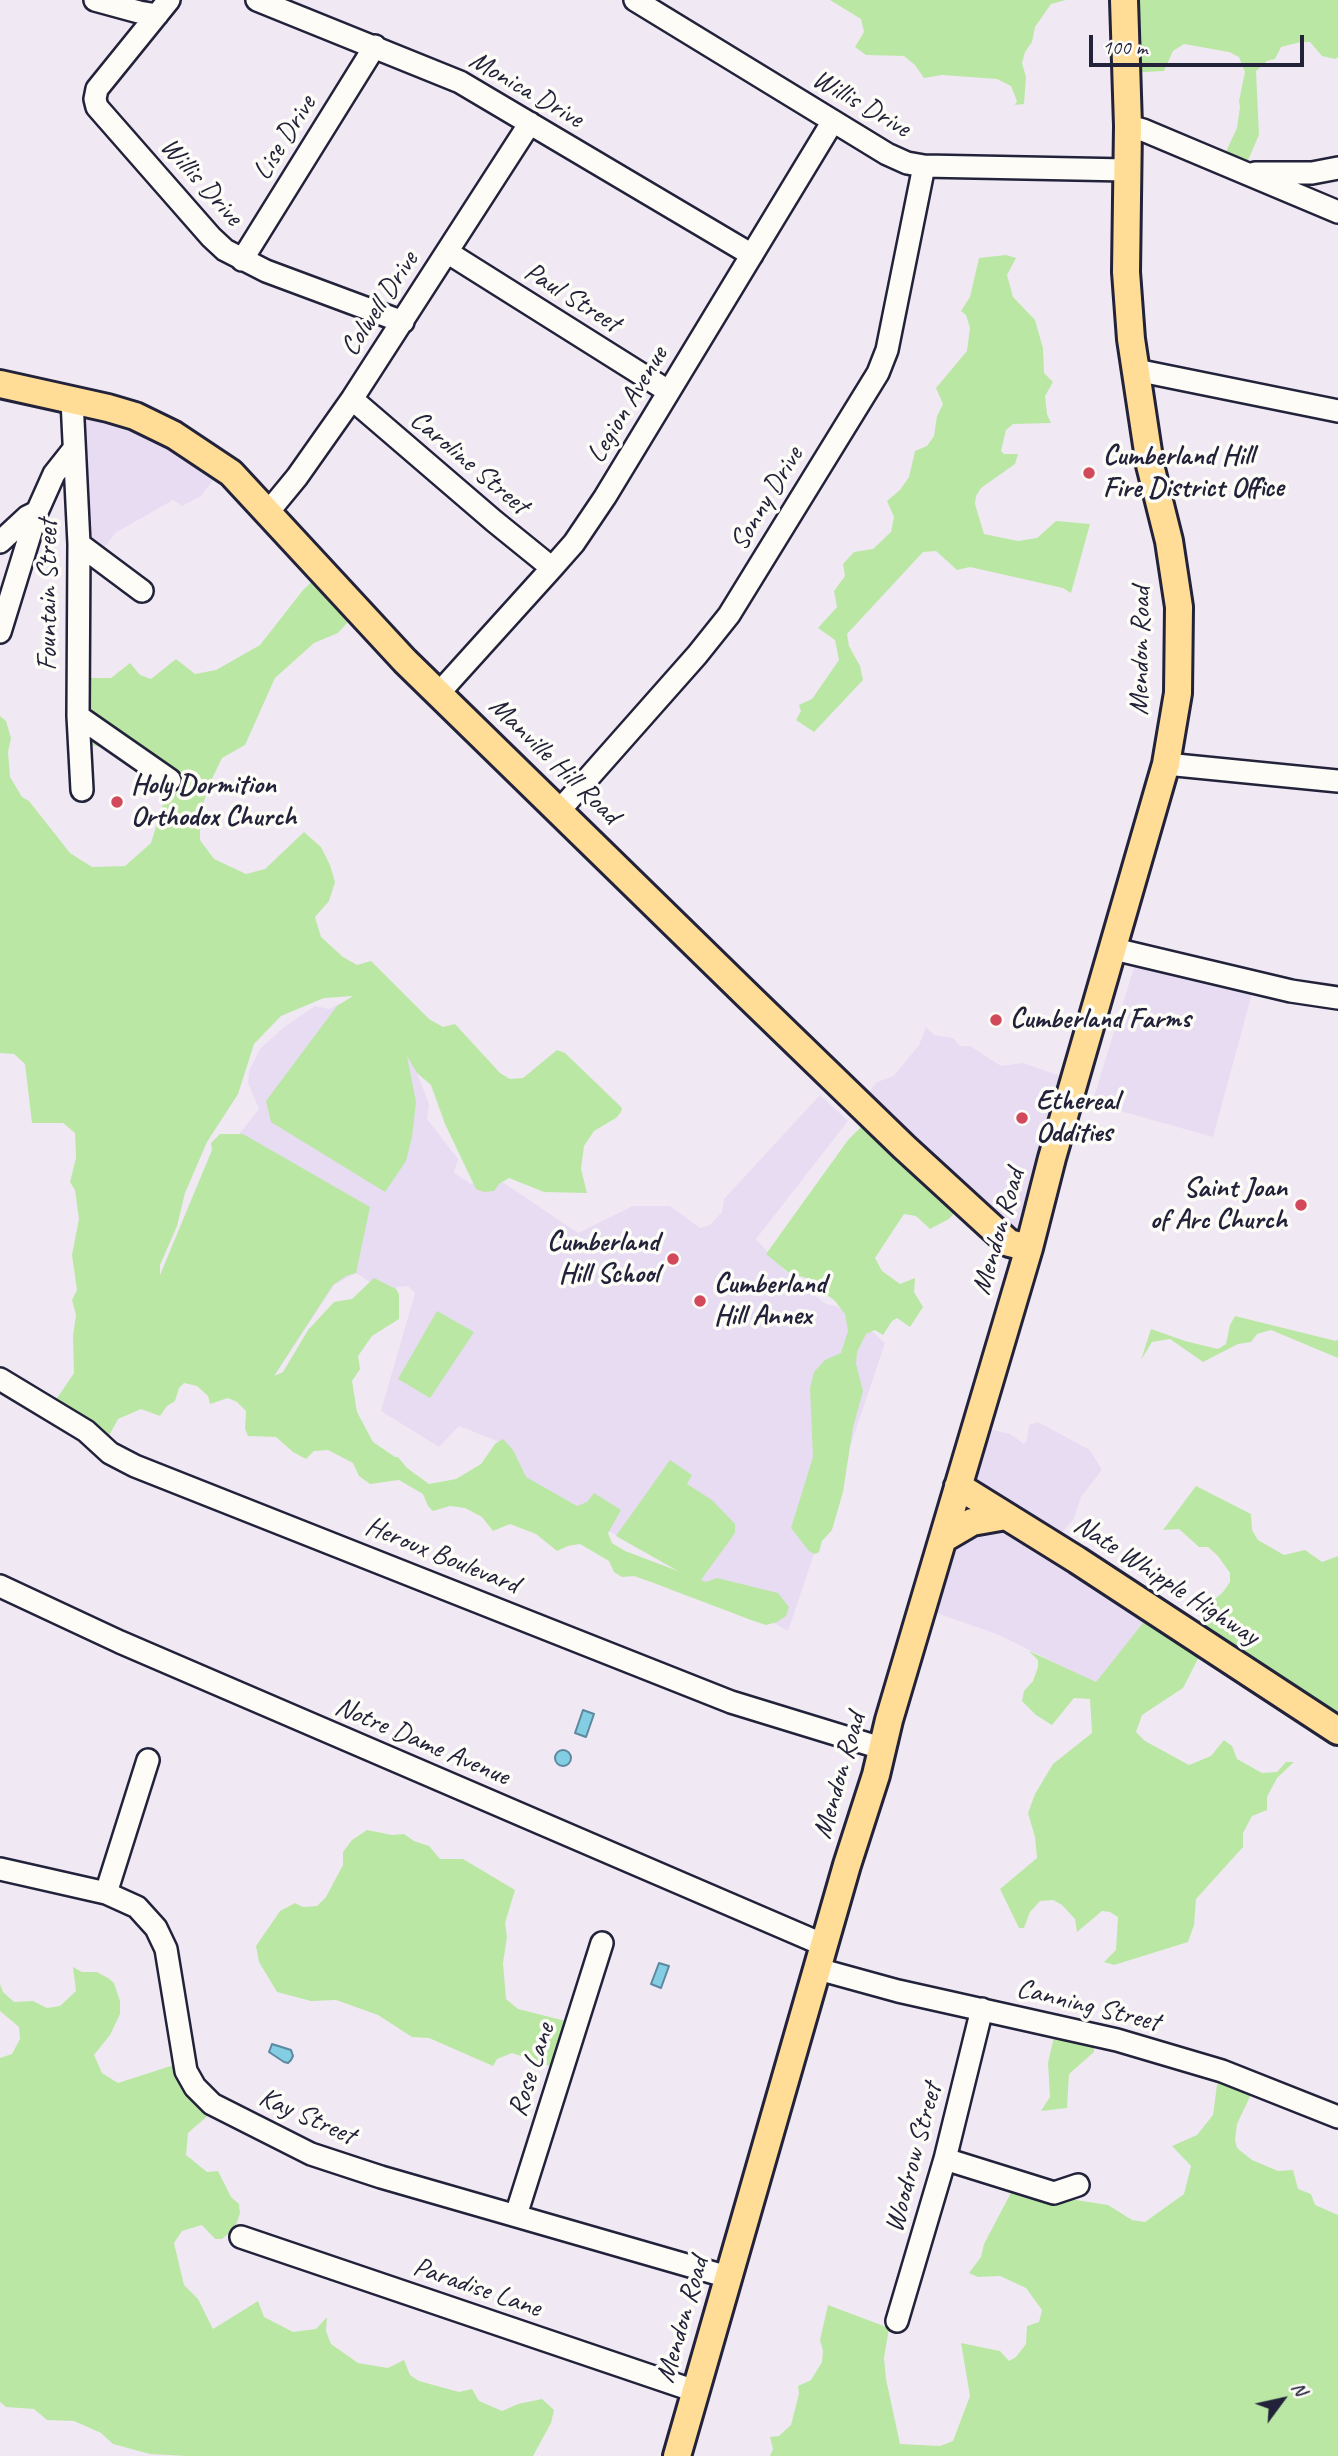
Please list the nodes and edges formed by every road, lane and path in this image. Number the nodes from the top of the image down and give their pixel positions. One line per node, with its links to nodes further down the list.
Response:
1 (95, 0): 5 (street)
2 (257, 0): 6 (street, Monica Drive)
3 (635, 0): 7 (street, Willis Drive)
4 (1124, 0): 9 (main road, Mendon Road)
5 (163, 7): 17 (street, Willis Drive)
6 (375, 46): 8 (street, Monica Drive); 17 (street, Lise Drive)
7 (833, 121): 10 (street, Willis Drive); 16 (street, Legion Avenue)
8 (530, 122): 15 (street, Colwell Drive); 16 (street, Monica Drive)
9 (1128, 126): 12 (main road, Mendon Road); 13 (street)
10 (924, 166): 12 (street, Willis Drive); 39 (street, Sonny Drive)
11 (1338, 168): 13 (street)
12 (1127, 170): 19 (main road, Mendon Road)
13 (1249, 173): 14 (street)
14 (1338, 212)
15 (447, 252): 18 (street, Colwell Drive); 21 (street, Paul Street)
16 (752, 256): 21 (street, Legion Avenue)
17 (242, 260): 18 (street, Willis Drive)
18 (403, 322): 22 (street, Colwell Drive)
19 (1136, 370): 24 (street); 35 (main road, Mendon Road)
20 (0, 384): 23 (main road, Manville Hill Road)
21 (668, 391): 30 (street, Legion Avenue)
22 (352, 399): 26 (street, Colwell Drive); 30 (street, Caroline Street)
23 (72, 400): 25 (street, Fountain Street); 26 (main road, Manville Hill Road)
24 (1338, 411)
25 (73, 450): 27 (street); 29 (street, Fountain Street)
26 (269, 511): 33 (main road, Manville Hill Road)
27 (37, 512): 28 (street); 32 (street)
28 (0, 542)
29 (79, 544): 31 (street); 34 (street, Fountain Street)
30 (552, 568): 33 (street, Legion Avenue)
31 (142, 591)
32 (0, 632)
33 (439, 693): 39 (main road, Manville Hill Road)
34 (78, 716): 36 (street); 38 (street, Fountain Street)
35 (1166, 764): 37 (street); 40 (main road, Mendon Road)
36 (170, 780)
37 (1338, 781)
38 (82, 790)
39 (559, 811): 42 (main road, Manville Hill Road)
40 (1114, 949): 41 (street); 42 (main road, Mendon Road)
41 (1338, 999)
42 (1029, 1248): 44 (main road, Mendon Road)
43 (0, 1379): 49 (street, Heroux Boulevard)
44 (958, 1486): 45 (main road, Nate Whipple Highway); 46 (main road, Mendon Road)
45 (1006, 1516): 46 (main road); 48 (main road, Nate Whipple Highway)
46 (943, 1539): 49 (main road, Mendon Road)
47 (0, 1586): 54 (street, Notre Dame Avenue)
48 (1338, 1731)
49 (881, 1748): 54 (main road, Mendon Road)
50 (148, 1760): 52 (street)
51 (0, 1869): 52 (street, Kay Street)
52 (106, 1893): 59 (street, Kay Street)
53 (602, 1943): 59 (street, Rose Lane)
54 (821, 1957): 55 (street, Canning Street); 61 (main road, Mendon Road)
55 (982, 2009): 56 (street, Canning Street); 57 (street, Woodrow Street)
56 (1338, 2117)
57 (945, 2159): 58 (street); 62 (street, Woodrow Street)
58 (1078, 2185)
59 (516, 2215): 61 (street, Kay Street)
60 (241, 2237): 63 (street, Paradise Lane)
61 (728, 2277): 63 (main road, Mendon Road)
62 (897, 2320)
63 (695, 2391): 64 (main road, Mendon Road)
64 (677, 2456)

